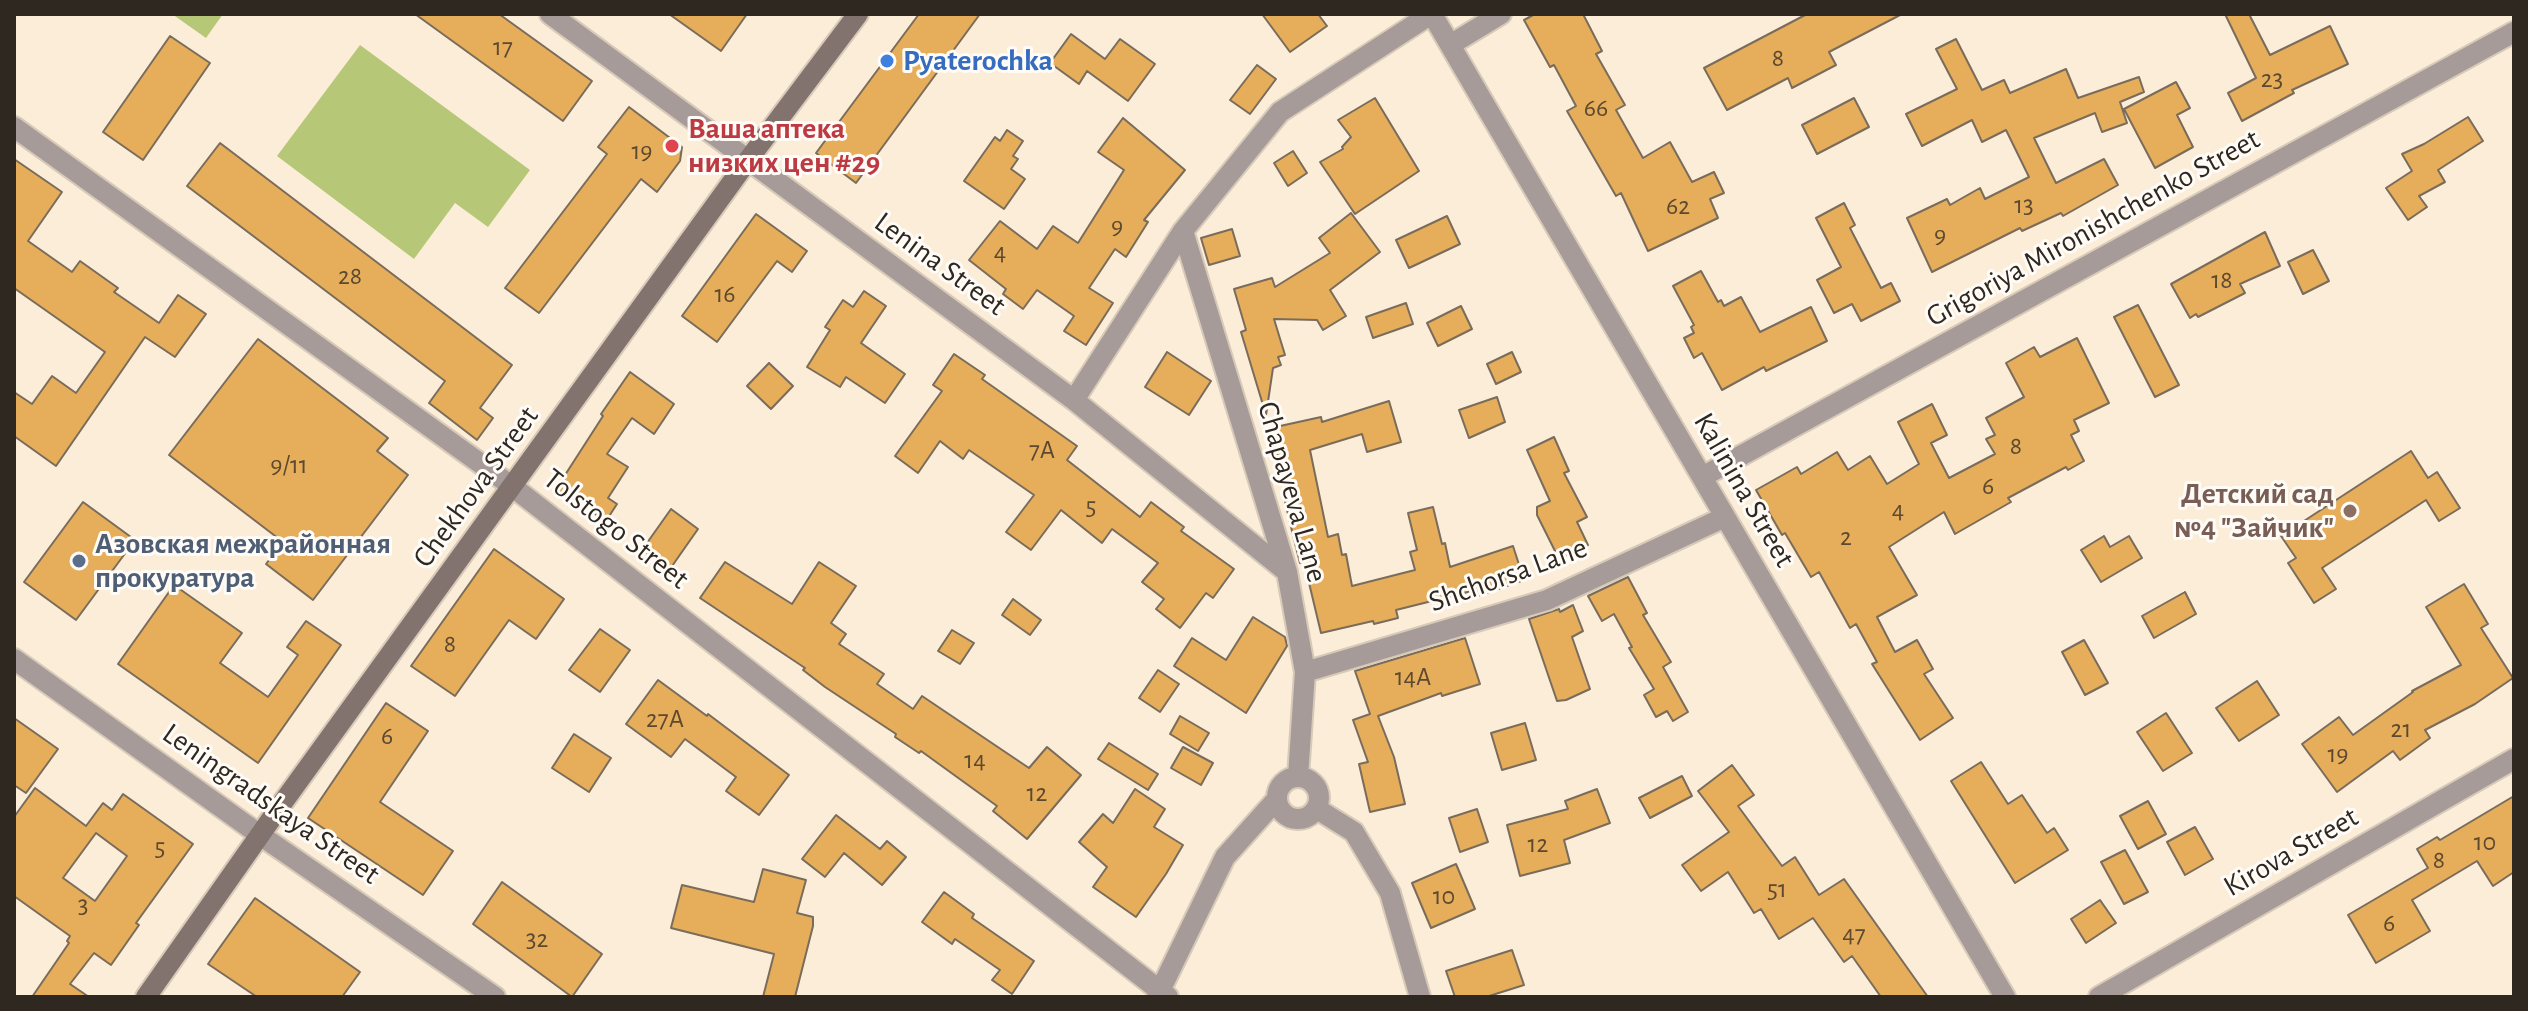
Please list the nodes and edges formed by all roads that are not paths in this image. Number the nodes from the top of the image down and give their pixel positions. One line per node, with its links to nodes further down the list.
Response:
1 (550, 14): 8 (street, Lenina Street)
2 (858, 14): 8 (main road, Chekhova Street)
3 (1432, 14): 6 (street, Kalinina Street); 9 (street)
4 (1501, 14): 6 (street)
5 (2514, 32): 11 (street, Grigoriya Mironishchenko Street)
6 (1450, 45): 11 (street, Kalinina Street)
7 (14, 127): 12 (street, Tolstogo Street)
8 (748, 160): 10 (street, Lenina Street); 12 (main road, Chekhova Street)
9 (1183, 231): 10 (street); 14 (street, Chapayeva Lane)
10 (1074, 400): 14 (street, Lenina Street)
11 (1702, 477): 13 (street, Kalinina Street)
12 (513, 487): 21 (main road, Chekhova Street); 22 (street, Tolstogo Street)
13 (1725, 517): 16 (street, Shchorsa Lane); 26 (street, Kalinina Street)
14 (1287, 572): 16 (street, Chapayeva Lane)
15 (14, 659): 21 (street, Leningradskaya Street)
16 (1305, 672): 18 (street, Chapayeva Lane)
17 (2514, 759): 27 (street, Kirova Street)
18 (1298, 777): 19 (street); 20 (street)
19 (1277, 799): 20 (street); 22 (street)
20 (1317, 809): 25 (street)
21 (260, 835): 23 (main road, Chekhova Street); 24 (street, Leningradskaya Street)
22 (1161, 995)
23 (146, 997)
24 (495, 997)
25 (1420, 997)
26 (2005, 997)
27 (2099, 997)

